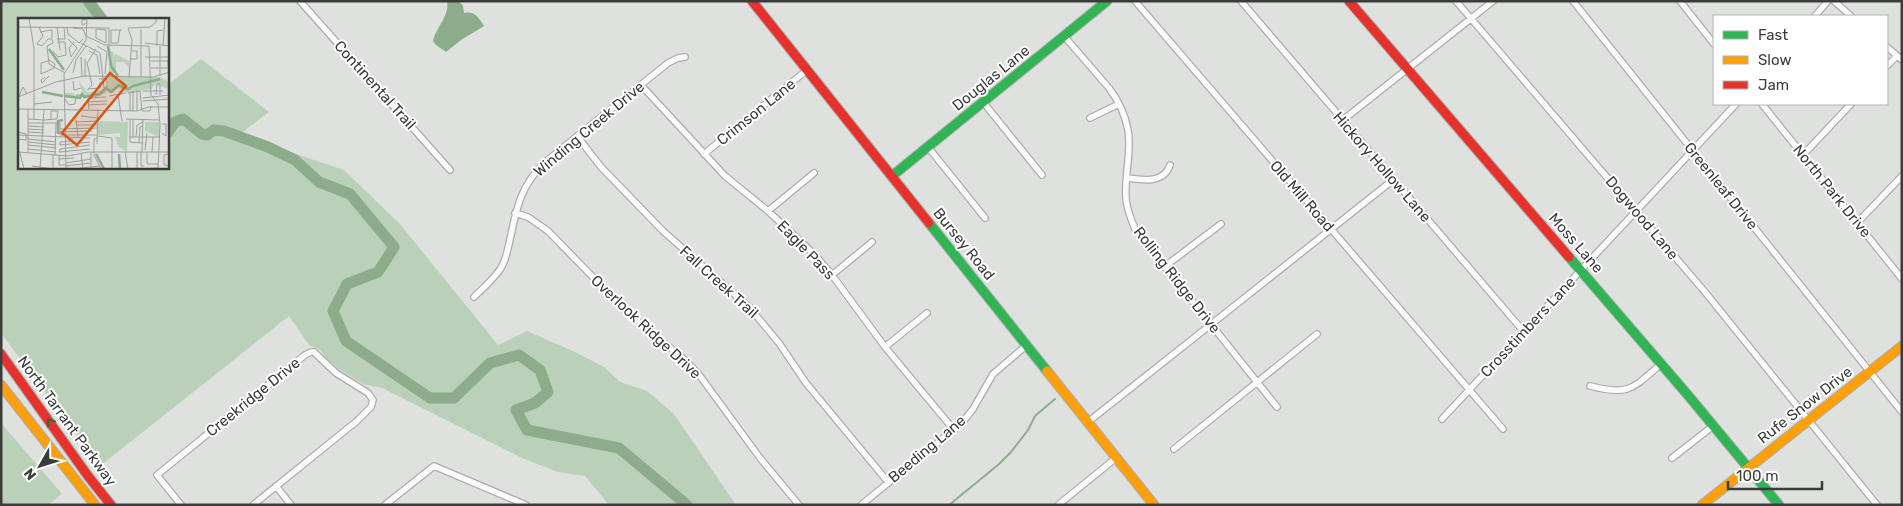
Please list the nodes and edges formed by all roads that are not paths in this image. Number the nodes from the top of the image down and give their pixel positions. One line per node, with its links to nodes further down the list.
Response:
1 (300, 1): 38 (street, Continental Trail)
2 (752, 1): 23 (street, Bursey Road)
3 (1107, 1): 16 (street, Douglas Lane)
4 (1135, 1): 51 (street, Old Mill Road)
5 (1241, 1): 31 (street, Hickory Hollow Lane)
6 (1349, 1): 22 (street, Moss Lane)
7 (1456, 1): 15 (street, Dogwood Lane)
8 (1493, 1): 15 (street)
9 (1572, 1): 34 (street, Greenleaf Drive)
10 (1680, 1): 17 (street)
11 (1828, 1): 13 (street)
12 (1834, 1): 14 (street)
13 (1816, 15)
14 (1850, 15)
15 (1471, 18): 22 (street); 46 (street, Dogwood Lane)
16 (1064, 36): 25 (street, Douglas Lane); 26 (street, Rolling Ridge Drive)
17 (1713, 43)
18 (1888, 48): 20 (street)
19 (685, 57): 24 (street, Winding Creek Drive)
20 (1899, 58): 21 (street)
21 (1888, 65)
22 (1408, 69): 31 (street); 54 (street, Moss Lane)
23 (807, 70): 35 (street, Crimson Lane); 41 (street, Bursey Road)
24 (641, 85): 32 (street, Winding Creek Drive); 35 (street, Eagle Pass)
25 (983, 102): 33 (street, Douglas Lane); 40 (street)
26 (1119, 104): 30 (street); 43 (street, Rolling Ridge Drive)
27 (1735, 105): 34 (street, Crosstimbers Lane)
28 (1763, 105): 36 (street, North Park Drive)
29 (1850, 105): 36 (street)
30 (1090, 118)
31 (1343, 120): 44 (street, Hickory Hollow Lane)
32 (577, 136): 47 (street, Winding Creek Drive); 84 (street, Fall Creek Trail)
33 (928, 147): 41 (street, Douglas Lane); 48 (street)
34 (1692, 150): 46 (street, Crosstimbers Lane); 67 (street, Greenleaf Drive)
35 (704, 154): 45 (street, Eagle Pass)
36 (1803, 155): 49 (street, North Park Drive)
37 (1170, 165): 43 (street)
38 (450, 170)
39 (814, 173): 45 (street)
40 (1042, 175)
41 (892, 176): 62 (street, Bursey Road)
42 (1902, 176): 49 (street)
43 (1127, 178): 53 (street, Rolling Ridge Drive)
44 (1393, 180): 51 (street); 60 (street, Hickory Hollow Lane)
45 (768, 211): 55 (street, Eagle Pass)
46 (1636, 211): 54 (street, Crosstimbers Lane); 75 (street, Dogwood Lane)
47 (515, 213): 57 (street, Winding Creek Drive); 93 (street, Overlook Ridge Drive)
48 (985, 218)
49 (1857, 223): 56 (street, North Park Drive)
50 (1221, 224): 53 (street)
51 (1331, 229): 59 (street); 71 (street, Old Mill Road)
52 (872, 242): 55 (street)
53 (1164, 267): 59 (street, Rolling Ridge Drive)
54 (1581, 270): 60 (street, Crosstimbers Lane); 66 (street, Moss Lane)
55 (832, 275): 63 (street, Eagle Pass)
56 (1902, 279)
57 (474, 297)
58 (927, 313): 63 (street)
59 (1211, 325): 68 (street, Rolling Ridge Drive); 76 (street)
60 (1524, 332): 71 (street, Crosstimbers Lane)
61 (1317, 334): 68 (street)
62 (1027, 345): 76 (street, Bursey Road); 79 (street, Beeding Lane)
63 (885, 346): 79 (street, Eagle Pass)
64 (1902, 346): 67 (street, Rufe Snow Drive)
65 (1, 354): 87 (street, North Tarrant Parkway, one-way to 65)
66 (1661, 364): 70 (street); 77 (street, Moss Lane)
67 (1869, 372): 73 (street, Greenleaf Drive); 75 (street, Rufe Snow Drive)
68 (1257, 382): 72 (street, Rolling Ridge Drive); 80 (street)
69 (1, 386): 86 (street, North Tarrant Parkway)
70 (1590, 386)
71 (1469, 390): 74 (street, Crosstimbers Lane); 78 (street, Old Mill Road)
72 (1277, 407)
73 (1902, 412)
74 (1442, 419)
75 (1808, 420): 83 (street, Rufe Snow Drive); 99 (street, Dogwood Lane)
76 (1088, 422): 81 (street, Bursey Road)
77 (1713, 426): 82 (street); 83 (street, Moss Lane)
78 (1504, 429)
79 (954, 430): 84 (street, Beeding Lane)
80 (1174, 449)
81 (1116, 458): 95 (street); 96 (street, Bursey Road)
82 (1672, 458)
83 (1747, 468): 97 (street, Rufe Snow Drive); 98 (street, Moss Lane)
84 (888, 482): 94 (street, Beeding Lane)
85 (276, 486): 88 (street, Creekridge Drive); 89 (street); 90 (street)
86 (95, 505)
87 (110, 505)
88 (181, 505)
89 (253, 505)
90 (291, 505)
91 (385, 505): 92 (street)
92 (526, 505)
93 (799, 505)
94 (861, 505)
95 (1058, 505)
96 (1154, 505)
97 (1702, 505)
98 (1779, 505)
99 (1876, 505)

